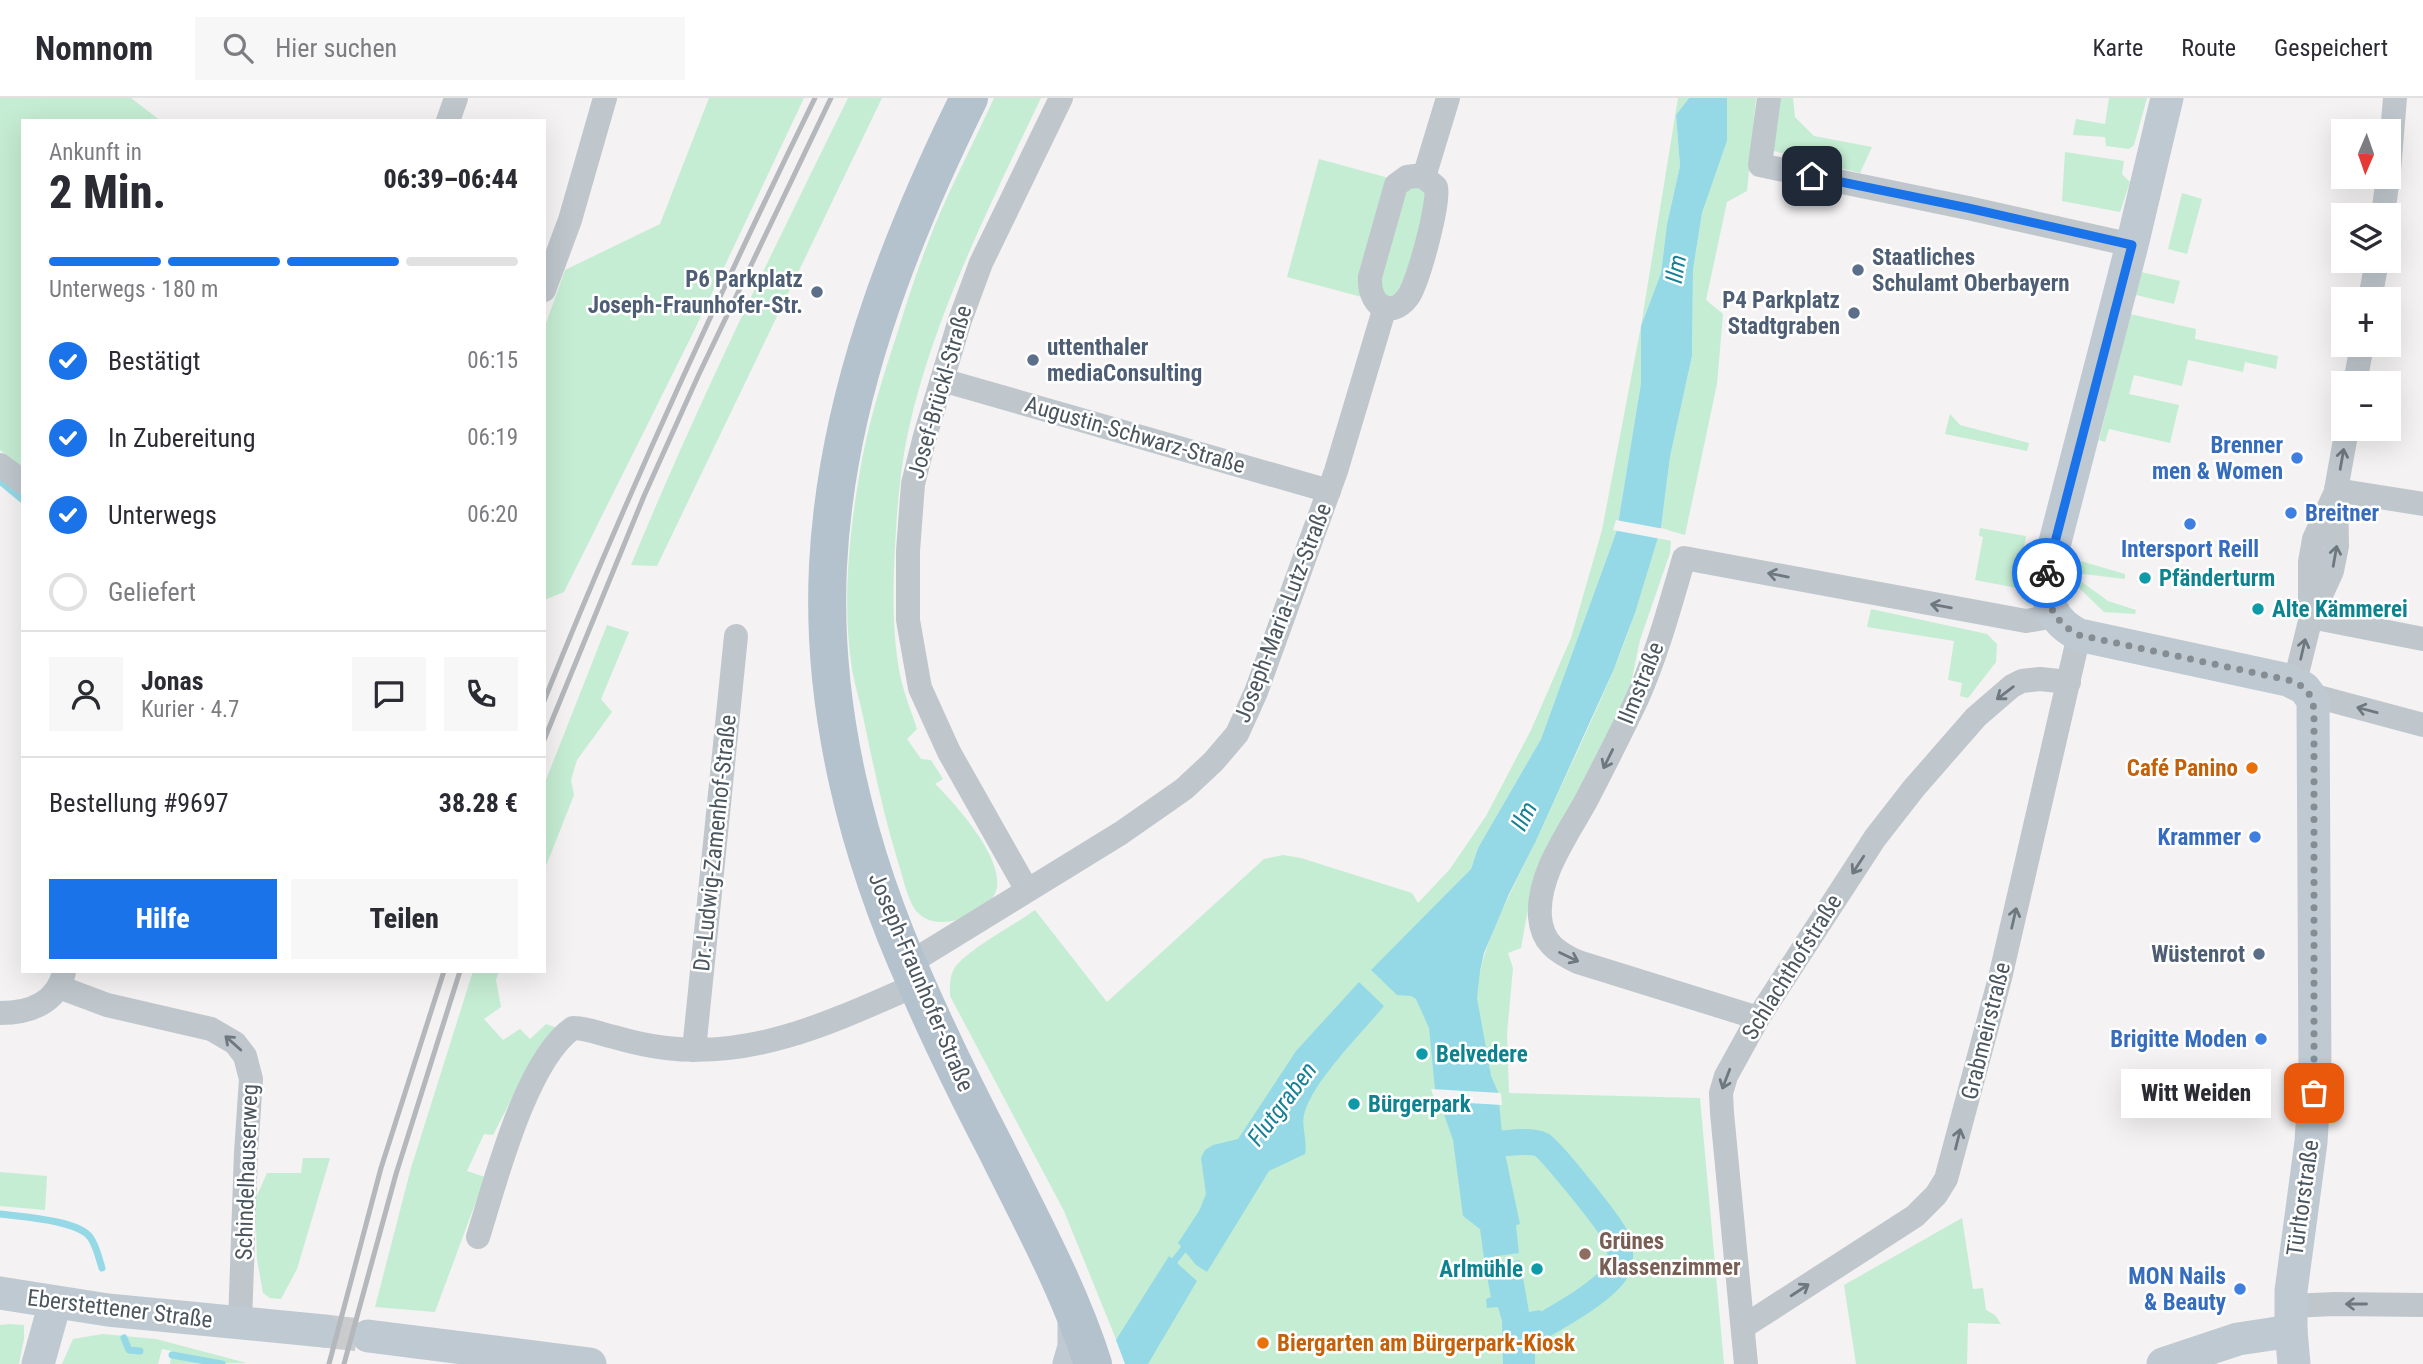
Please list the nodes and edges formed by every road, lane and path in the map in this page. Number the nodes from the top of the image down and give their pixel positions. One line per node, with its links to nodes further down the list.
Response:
1 (456, 98): 9 (street)
2 (605, 98): 13 (street)
3 (969, 98): 30 (main road, Joseph-Fraunhofer-Straße)
4 (1061, 98): 15 (street, Josef-Brückl-Straße)
5 (1448, 98): 11 (street)
6 (1769, 98): 12 (street)
7 (2167, 98): 12 (street)
8 (2395, 98): 10 (street)
9 (449, 119)
10 (2393, 119)
11 (1423, 177): 14 (street); 14 (street)
12 (2132, 245): 23 (street)
13 (546, 285)
14 (1385, 307): 20 (street, Joseph-Maria-Lutz-Straße)
15 (942, 380): 20 (street, Augustin-Schwarz-Straße); 29 (street, Josef-Brückl-Straße)
16 (2345, 441): 19 (street, one-way to 16)
17 (0, 465): 18 (street)
18 (21, 481)
19 (2336, 490): 21 (street); 22 (street, one-way to 19)
20 (1329, 491): 29 (street, Joseph-Maria-Lutz-Straße)
21 (2423, 503)
22 (2311, 617): 25 (street); 27 (street, one-way to 22)
23 (2067, 626): 26 (street, Grabmeirstraße); 27 (street); 33 (street, Ilmstraße, one-way to 33)
24 (736, 636): 34 (street, Dr.-Ludwig-Zamenhof-Straße)
25 (2423, 639)
26 (2069, 682): 33 (street, Schlachthofstraße, one-way to 33); 41 (street, Grabmeirstraße, one-way to 26)
27 (2303, 689): 28 (street, one-way to 27); 39 (street, Türltorstraße)
28 (2423, 725)
29 (1027, 890): 30 (street, Joseph-Maria-Lutz-Straße)
30 (912, 974): 34 (street); 44 (main road, Joseph-Fraunhofer-Straße)
31 (61, 979): 32 (street); 40 (street, Schindelhauserweg, one-way to 31)
32 (0, 1013)
33 (1758, 1018): 41 (street, Schlachthofstraße, one-way to 41)
34 (694, 1050): 35 (street)
35 (478, 1237)
36 (0, 1293): 37 (street, Eberstettener Straße)
37 (55, 1303): 40 (street, Eberstettener Straße); 45 (street)
38 (2423, 1305): 39 (street, one-way to 39)
39 (2290, 1319): 48 (street); 49 (street, Türltorstraße)
40 (240, 1323): 42 (street, Eberstettener Straße)
41 (1743, 1327): 47 (street, Schlachthofstraße)
42 (324, 1331)
43 (368, 1336): 46 (street)
44 (1084, 1360)
45 (38, 1364)
46 (590, 1364)
47 (1746, 1364)
48 (2163, 1364)
49 (2294, 1364)

